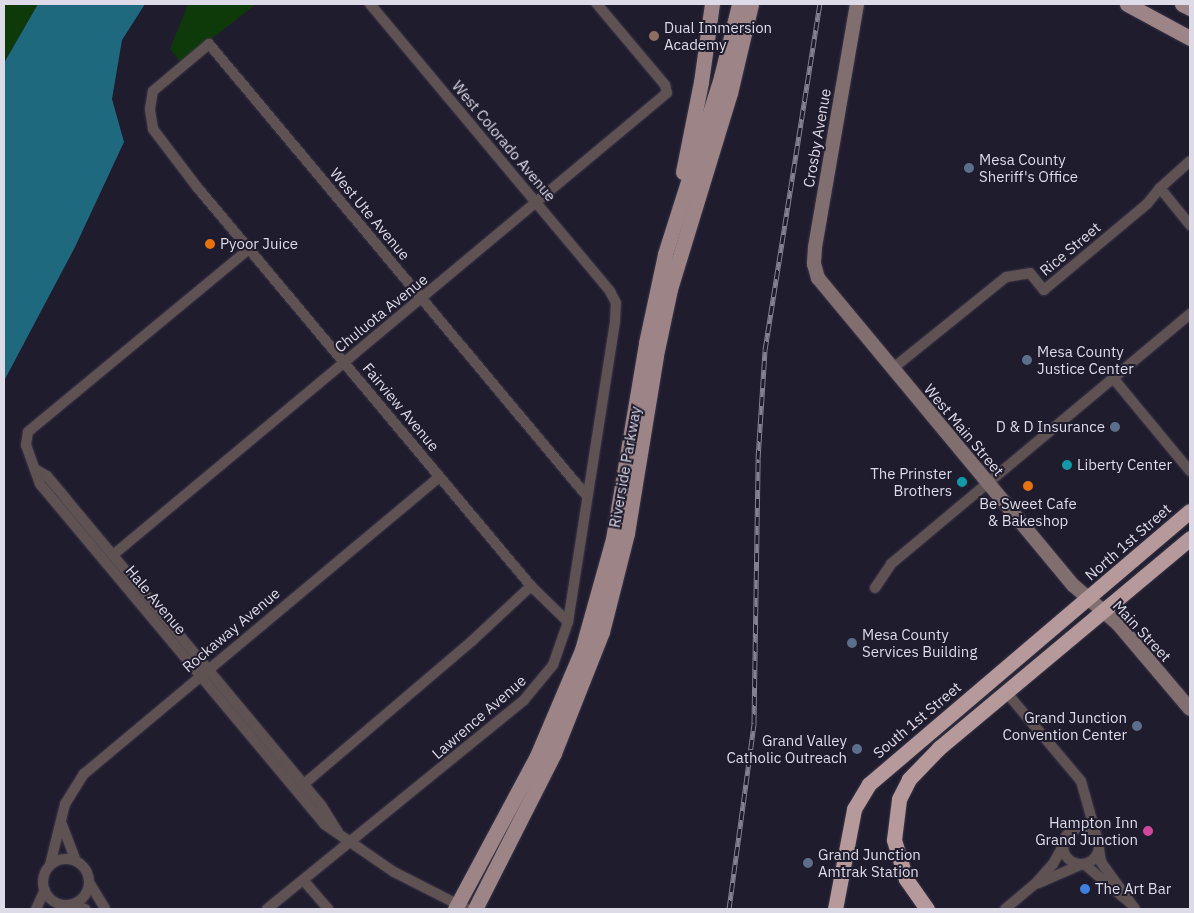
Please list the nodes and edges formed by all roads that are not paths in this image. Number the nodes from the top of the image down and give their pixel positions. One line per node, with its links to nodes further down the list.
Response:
1 (370, 4): 14 (street, West Colorado Avenue)
2 (597, 4): 14 (street, Chuluota Avenue)
3 (712, 4): 17 (main road)
4 (739, 4): 17 (main road, Riverside Parkway)
5 (751, 4): 64 (main road, Riverside Parkway)
6 (857, 4): 18 (street, Crosby Avenue)
7 (1127, 4): 10 (main road)
8 (1182, 4): 9 (main road)
9 (1190, 8)
10 (1190, 38)
11 (150, 109): 16 (street, Fairview Avenue); 20 (street, West Ute Avenue)
12 (1190, 161): 13 (street, Rice Street)
13 (1160, 188): 15 (street); 23 (street, Rice Street)
14 (537, 203): 19 (street, West Colorado Avenue); 20 (street, Chuluota Avenue)
15 (1190, 225)
16 (249, 249): 22 (street, Fairview Avenue); 25 (street, Hale Avenue)
17 (666, 254): 58 (main road, Riverside Parkway)
18 (818, 278): 23 (street, West Main Street)
19 (614, 297): 29 (street, Lawrence Avenue)
20 (422, 300): 22 (street, Chuluota Avenue); 29 (street, West Ute Avenue)
21 (1190, 314): 24 (street)
22 (344, 363): 27 (street, Fairview Avenue); 32 (street, Chuluota Avenue)
23 (892, 369): 28 (street, West Main Street)
24 (1112, 378): 26 (street); 28 (street)
25 (35, 469): 32 (street, Hale Avenue); 38 (street, Hale Avenue)
26 (1190, 471)
27 (439, 477): 33 (street, Fairview Avenue); 38 (street, Rockaway Avenue)
28 (987, 483): 34 (street); 35 (street, West Main Street)
29 (586, 495): 37 (street, Lawrence Avenue)
30 (1190, 512): 35 (highway, North 1st Street)
31 (1190, 538): 36 (highway)
32 (113, 555): 38 (street, Hale Avenue)
33 (531, 586): 37 (street, Fairview Avenue); 41 (street)
34 (875, 588)
35 (1088, 599): 36 (street, Main Street); 65 (highway, South 1st Street)
36 (1103, 611): 39 (highway); 40 (street, Main Street)
37 (568, 622): 47 (street, Lawrence Avenue)
38 (204, 673): 41 (street, Hale Avenue); 43 (street, Rockaway Avenue); 45 (street, Hale Avenue)
39 (1006, 692): 42 (street); 66 (highway)
40 (1190, 709)
41 (304, 784): 45 (street, Hale Avenue)
42 (1087, 807): 44 (street); 46 (street)
43 (60, 821): 49 (street); 51 (street, Rockaway Avenue)
44 (1072, 831): 46 (street); 48 (street)
45 (340, 835): 47 (street, Hale Avenue)
46 (1098, 843): 50 (street); 57 (street)
47 (350, 845): 53 (street, Lawrence Avenue); 58 (street, Hale Avenue)
48 (1063, 846): 50 (street); 54 (street)
49 (76, 861): 51 (street); 52 (street)
50 (1082, 864): 54 (street); 57 (street)
51 (50, 865): 55 (street)
52 (89, 881): 56 (street); 61 (street)
53 (304, 881): 62 (street, Lawrence Avenue); 63 (street)
54 (1034, 885): 67 (street)
55 (44, 890): 56 (street); 59 (street)
56 (64, 906): 60 (street)
57 (1133, 906)
58 (460, 908)
59 (36, 909)
60 (85, 909)
61 (104, 909)
62 (267, 909)
63 (328, 909)
64 (475, 909)
65 (835, 909)
66 (927, 909)
67 (1005, 909)

